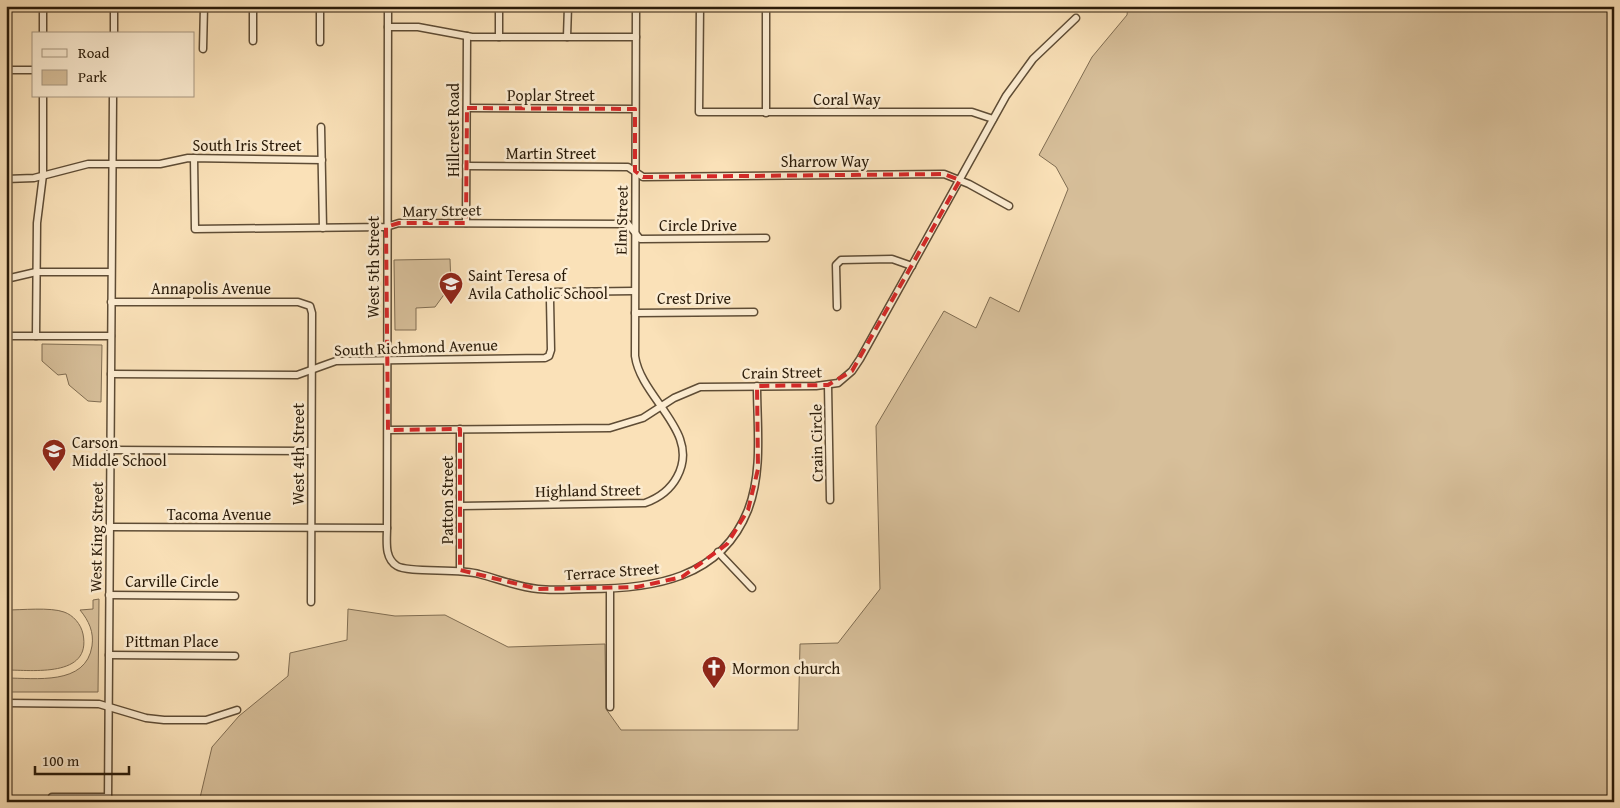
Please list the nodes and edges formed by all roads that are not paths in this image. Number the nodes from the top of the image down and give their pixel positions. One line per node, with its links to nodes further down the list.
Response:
1 (44, 6): 14 (street)
2 (114, 6): 15 (street)
3 (204, 6): 22 (street)
4 (253, 6): 20 (street)
5 (320, 6): 21 (street)
6 (388, 6): 13 (street, West 5th Street)
7 (499, 6): 17 (street)
8 (568, 6): 18 (street)
9 (636, 6): 19 (street, Elm Street)
10 (700, 6): 29 (street, Coral Way)
11 (766, 9): 29 (street)
12 (1076, 18): 30 (street, Crain Street)
13 (388, 27): 16 (street); 42 (street, West 5th Street)
14 (43, 32)
15 (114, 32)
16 (467, 36): 17 (street); 27 (street, Hillcrest Road)
17 (499, 37): 18 (street)
18 (567, 37): 19 (street)
19 (636, 37): 28 (street, Elm Street)
20 (253, 41)
21 (320, 42)
22 (203, 49)
23 (6, 70): 24 (street)
24 (32, 70)
25 (43, 98): 37 (street)
26 (113, 98): 34 (street, West King Street)
27 (467, 108): 28 (street, Poplar Street); 35 (street, Hillcrest Road)
28 (635, 109): 36 (street, Elm Street)
29 (766, 112): 30 (street, Coral Way)
30 (993, 119): 39 (street, Crain Street)
31 (321, 127): 33 (street)
32 (194, 158): 33 (street, South Iris Street); 34 (street, South Iris Street); 43 (street, Mary Street)
33 (322, 160): 43 (street)
34 (112, 163): 37 (street, South Iris Street); 48 (street, West King Street)
35 (466, 166): 36 (street, Martin Street); 41 (street, Hillcrest Road)
36 (635, 171): 39 (street, Sharrow Way); 44 (street, Elm Street)
37 (43, 175): 38 (street, South Iris Street); 47 (street)
38 (6, 179)
39 (960, 180): 40 (street, Sharrow Way); 46 (street, Crain Street)
40 (1009, 206)
41 (466, 223): 42 (street, Mary Street); 44 (street, Mary Street)
42 (386, 227): 43 (street, Mary Street); 59 (street, West 5th Street)
43 (323, 228)
44 (635, 231): 45 (street, Circle Drive); 50 (street, Elm Street)
45 (766, 238)
46 (912, 266): 53 (street); 62 (street, Crain Street)
47 (36, 272): 48 (street); 49 (street); 57 (street)
48 (111, 272): 51 (street, West King Street)
49 (6, 279)
50 (634, 291): 55 (street, Elm Street); 59 (street, South Richmond Avenue)
51 (111, 302): 52 (street, Annapolis Avenue); 58 (street, West King Street)
52 (310, 306): 60 (street, West 4th Street)
53 (837, 307)
54 (754, 312): 55 (street, Crest Drive)
55 (635, 313): 64 (street, Elm Street)
56 (6, 336): 57 (street)
57 (36, 336): 58 (street)
58 (111, 336): 61 (street, West King Street)
59 (387, 359): 60 (street, South Richmond Avenue); 66 (street, West 5th Street)
60 (312, 369): 61 (street, South Richmond Avenue); 69 (street, West 4th Street)
61 (111, 374): 67 (street, West King Street)
62 (828, 385): 63 (street, Crain Street); 70 (street, Crain Circle)
63 (757, 386): 64 (street, Crain Street); 75 (street, Terrace Street)
64 (660, 407): 65 (street, Crain Street); 68 (street, Elm Street)
65 (460, 429): 66 (street, Crain Street); 71 (street, Patton Street)
66 (388, 430): 74 (street, West 5th Street)
67 (111, 450): 69 (street); 72 (street, West King Street)
68 (683, 450): 71 (street, Highland Street)
69 (311, 451): 73 (street, West 4th Street)
70 (830, 500)
71 (460, 506): 77 (street, Patton Street)
72 (110, 527): 73 (street, Tacoma Avenue); 80 (street, West King Street)
73 (311, 528): 74 (street, Tacoma Avenue); 82 (street, West 4th Street)
74 (387, 528): 76 (street, West 5th Street)
75 (718, 552): 78 (street); 79 (street, Terrace Street)
76 (389, 557): 77 (street, Terrace Street)
77 (460, 570): 79 (street, Terrace Street)
78 (752, 588)
79 (610, 589): 87 (street)
80 (109, 594): 81 (street, Carville Circle); 83 (street, West King Street)
81 (235, 596)
82 (311, 602)
83 (109, 655): 84 (street, Pittman Place); 86 (street, West King Street)
84 (235, 656)
85 (6, 703): 86 (street)
86 (109, 707): 88 (street); 90 (street, West King Street)
87 (610, 707)
88 (237, 710)
89 (52, 797): 90 (street)
90 (108, 799)

